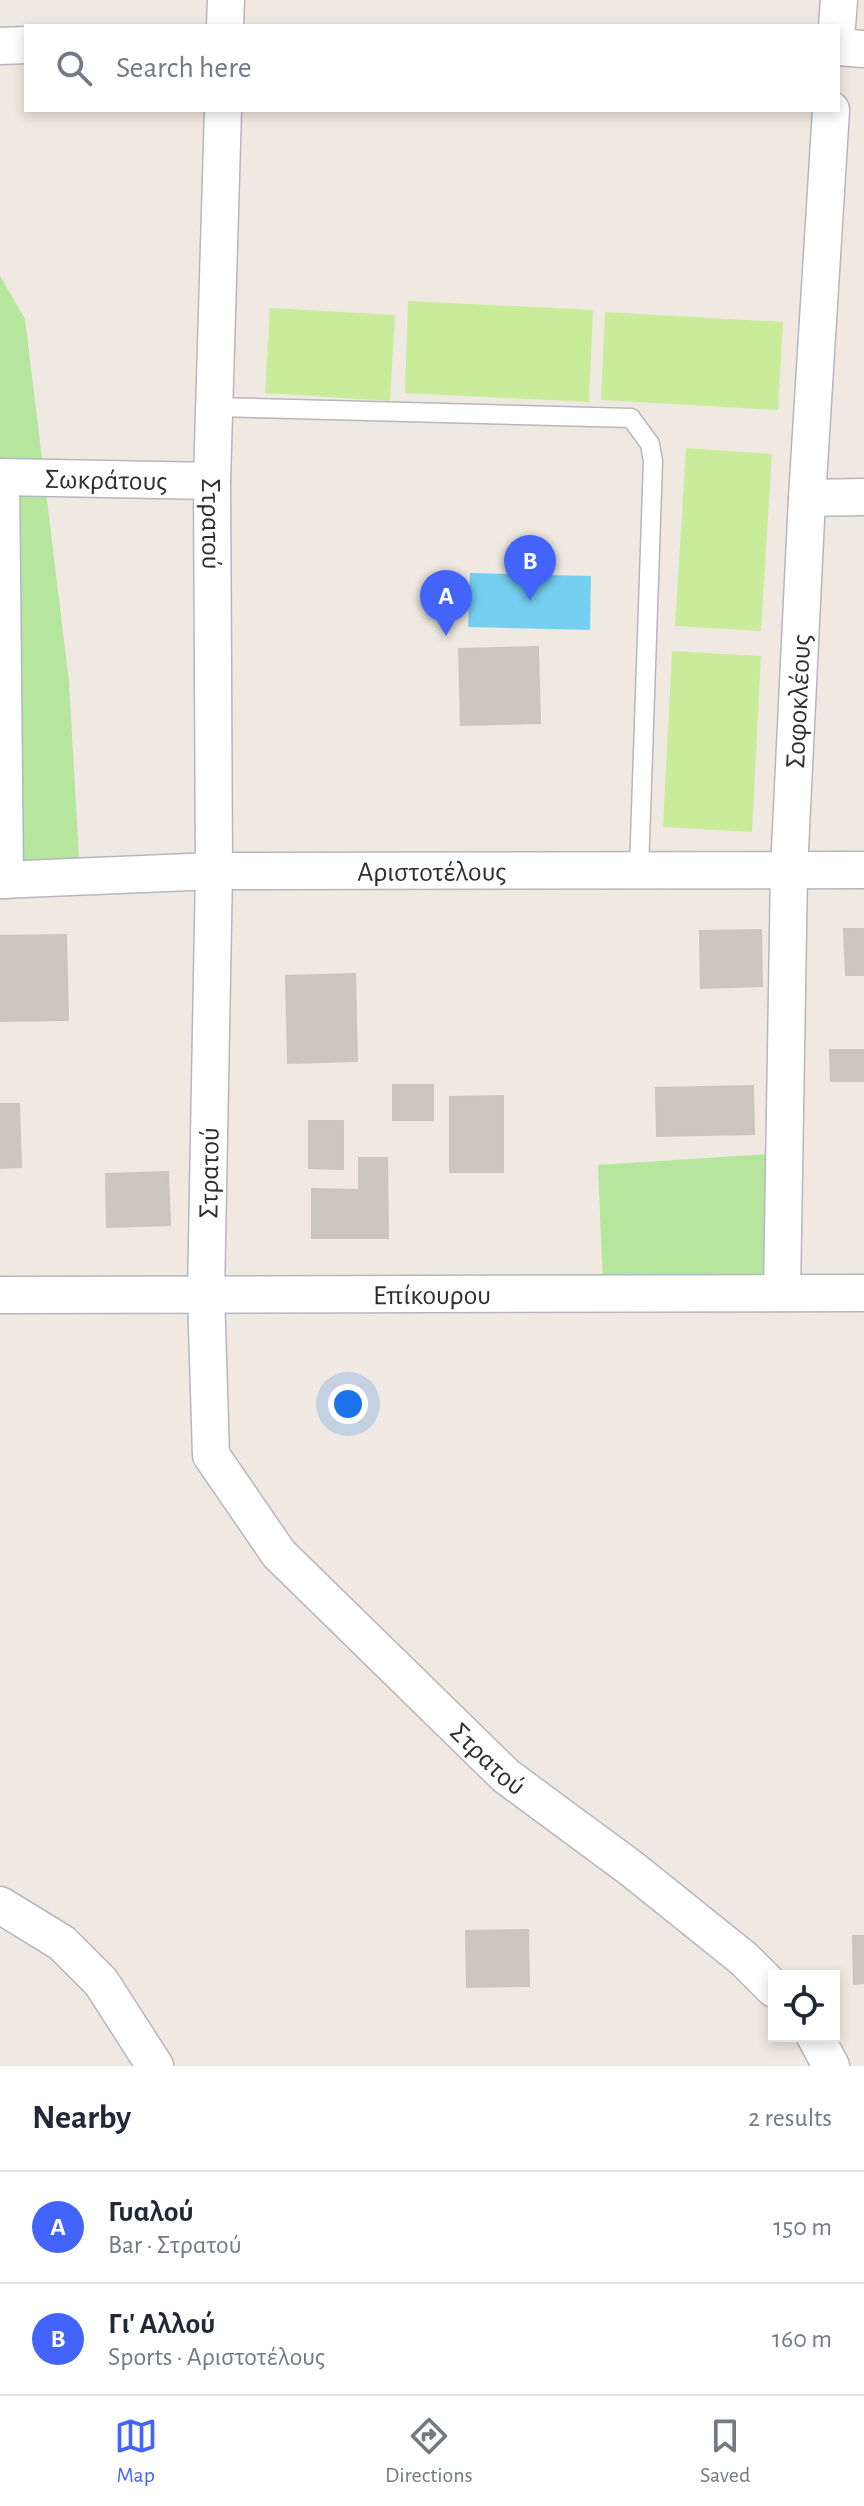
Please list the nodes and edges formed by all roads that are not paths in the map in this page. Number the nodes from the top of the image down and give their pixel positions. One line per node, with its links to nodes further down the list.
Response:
1 (226, 0): 3 (street)
2 (839, 0): 4 (street)
3 (225, 24)
4 (837, 24)
5 (24, 45): 6 (street)
6 (0, 46)
7 (840, 47): 8 (street)
8 (864, 49)
9 (223, 112): 11 (street, Στρατού)
10 (831, 112): 15 (street, Σοφοκλέους)
11 (214, 407): 13 (street, Στρατού); 16 (lane)
12 (0, 477): 13 (street, Σωκράτους); 20 (street)
13 (212, 481): 19 (street, Στρατού)
14 (864, 497): 15 (street)
15 (807, 498): 17 (street, Σοφοκλέους)
16 (639, 870): 17 (street, Αριστοτέλους); 19 (street, Αριστοτέλους)
17 (789, 870): 18 (street, Αριστοτέλους); 21 (street, Σοφοκλέους)
18 (864, 870)
19 (214, 871): 20 (street, Αριστοτέλους); 24 (street, Στρατού)
20 (3, 880)
21 (782, 1293): 22 (street, Επίκουρου); 24 (street, Επίκουρου)
22 (864, 1293)
23 (0, 1295): 24 (street, Επίκουρου)
24 (206, 1295): 26 (street, Στρατού)
25 (0, 1905): 28 (street)
26 (768, 1983)
27 (818, 2042): 29 (street)
28 (155, 2066)
29 (831, 2066)

